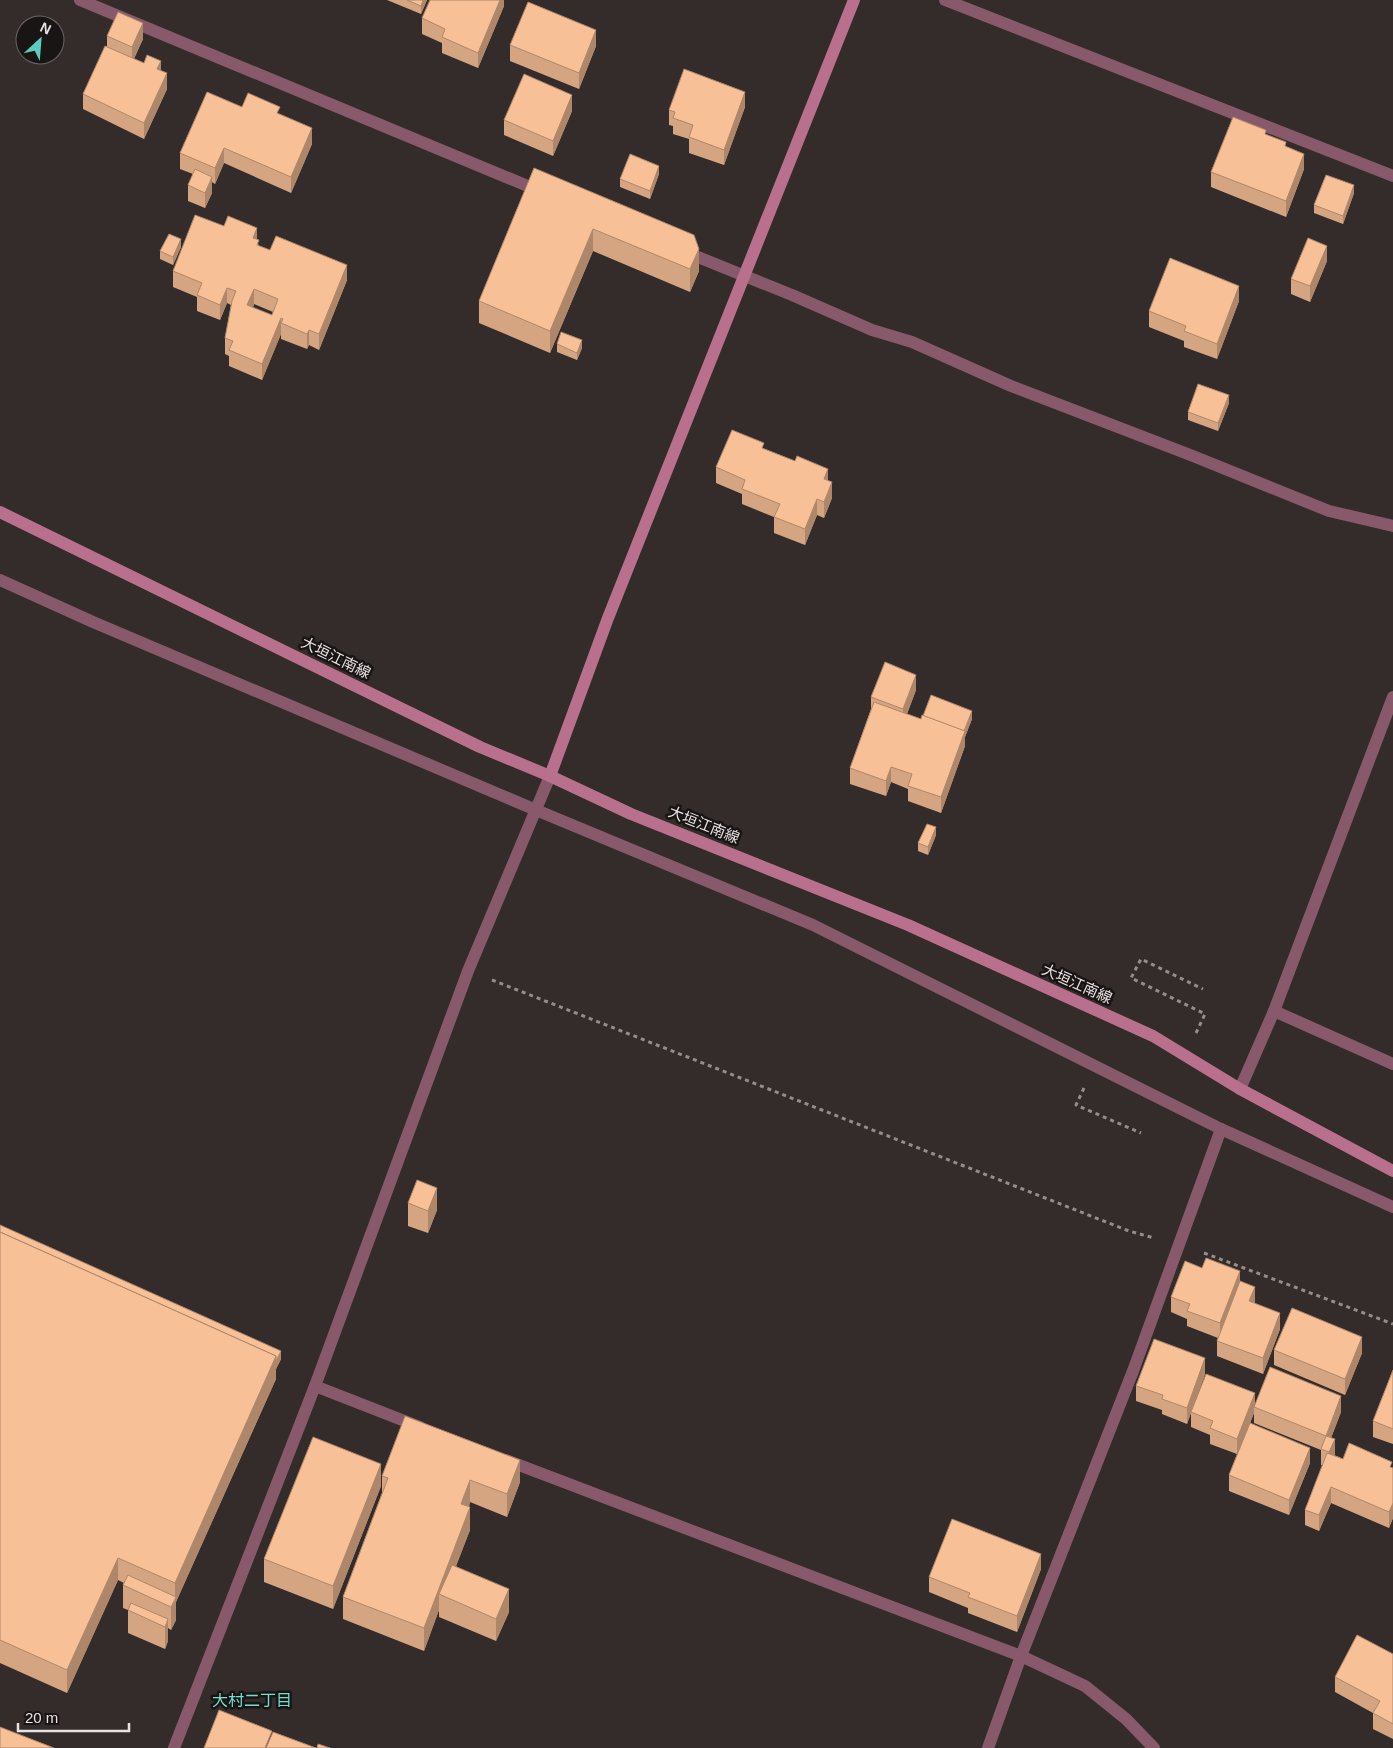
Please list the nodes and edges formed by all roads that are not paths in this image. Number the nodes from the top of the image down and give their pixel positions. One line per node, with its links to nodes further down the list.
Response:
1 (80, 0): 5 (street)
2 (854, 0): 7 (main road)
3 (945, 0): 4 (street)
4 (1393, 176)
5 (557, 198)
6 (676, 248): 7 (street)
7 (743, 276): 9 (street); 12 (main road)
8 (0, 512): 12 (main road, 大垣江南線)
9 (1393, 526)
10 (0, 580): 13 (street)
11 (1392, 703): 14 (street)
12 (550, 776): 13 (street); 16 (main road, 大垣江南線)
13 (536, 810): 17 (street); 20 (street)
14 (1274, 1011): 15 (street); 16 (street)
15 (1393, 1064)
16 (1240, 1089): 18 (main road, 大垣江南線)
17 (1221, 1129): 19 (street); 23 (street)
18 (1393, 1171)
19 (1393, 1207)
20 (315, 1386): 21 (street); 24 (street)
21 (435, 1433)
22 (491, 1455): 23 (street)
23 (1021, 1656): 25 (street); 26 (street)
24 (174, 1748)
25 (988, 1748)
26 (1154, 1748)

